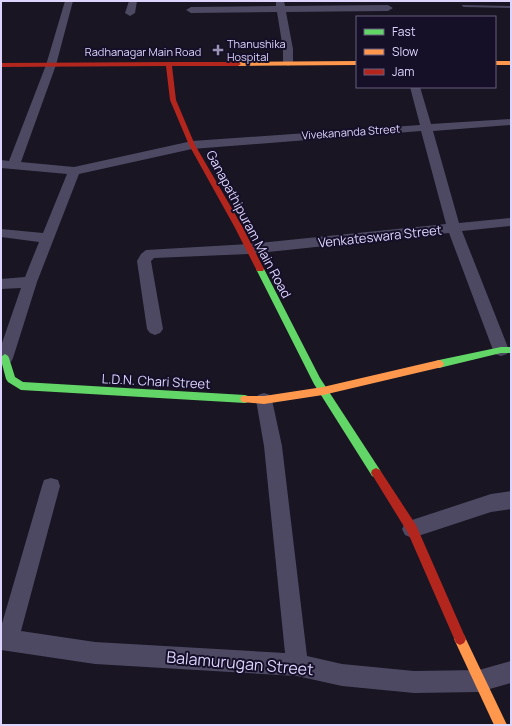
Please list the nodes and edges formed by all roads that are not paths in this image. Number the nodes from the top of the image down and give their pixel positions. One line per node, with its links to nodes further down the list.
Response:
1 (69, 1): 15 (street)
2 (133, 1): 8 (street)
3 (280, 5): 6 (street); 7 (street); 9 (street)
4 (464, 6): 5 (lane)
5 (511, 7)
6 (389, 9)
7 (192, 10)
8 (130, 13)
9 (288, 63): 10 (street, Radhanagar Main Road); 13 (street, Radhanagar Main Road)
10 (356, 63)
11 (496, 63): 12 (street)
12 (511, 63)
13 (170, 64): 15 (street, Radhanagar Main Road); 19 (street, Ganapathipuram Main Road)
14 (1, 65): 15 (street, Radhanagar Main Road)
15 (50, 65): 21 (street)
16 (415, 88): 18 (street)
17 (511, 122): 18 (street, Vivekananda Street)
18 (425, 128): 19 (street, Vivekananda Street); 24 (street)
19 (192, 145): 22 (street, Vivekananda Street); 27 (street, Ganapathipuram Main Road)
20 (1, 164): 21 (street, Vivekananda Street)
21 (14, 164): 22 (street, Vivekananda Street)
22 (74, 171): 26 (street)
23 (511, 222): 24 (street, Venkateswara Street)
24 (454, 229): 27 (street, Venkateswara Street); 31 (street)
25 (1, 233): 26 (street)
26 (47, 238): 28 (street)
27 (249, 249): 30 (street, Venkateswara Street); 33 (street, Ganapathipuram Main Road)
28 (30, 282): 29 (street); 32 (street)
29 (1, 284)
30 (155, 329)
31 (506, 350): 33 (street, L.D.N. Chari Street)
32 (3, 358): 34 (street, L.D.N. Chari Street)
33 (323, 391): 34 (street, L.D.N. Chari Street); 37 (street, Ganapathipuram Main Road)
34 (264, 400): 39 (street)
35 (51, 486): 38 (street)
36 (511, 500): 37 (street)
37 (412, 529): 41 (street, Ganapathipuram Main Road)
38 (5, 639): 39 (street, Balamurugan Street)
39 (298, 665): 41 (street, Balamurugan Street)
40 (511, 672): 41 (street, Balamurugan Street)
41 (479, 681): 42 (street, Ganapathipuram Main Road)
42 (501, 725)

